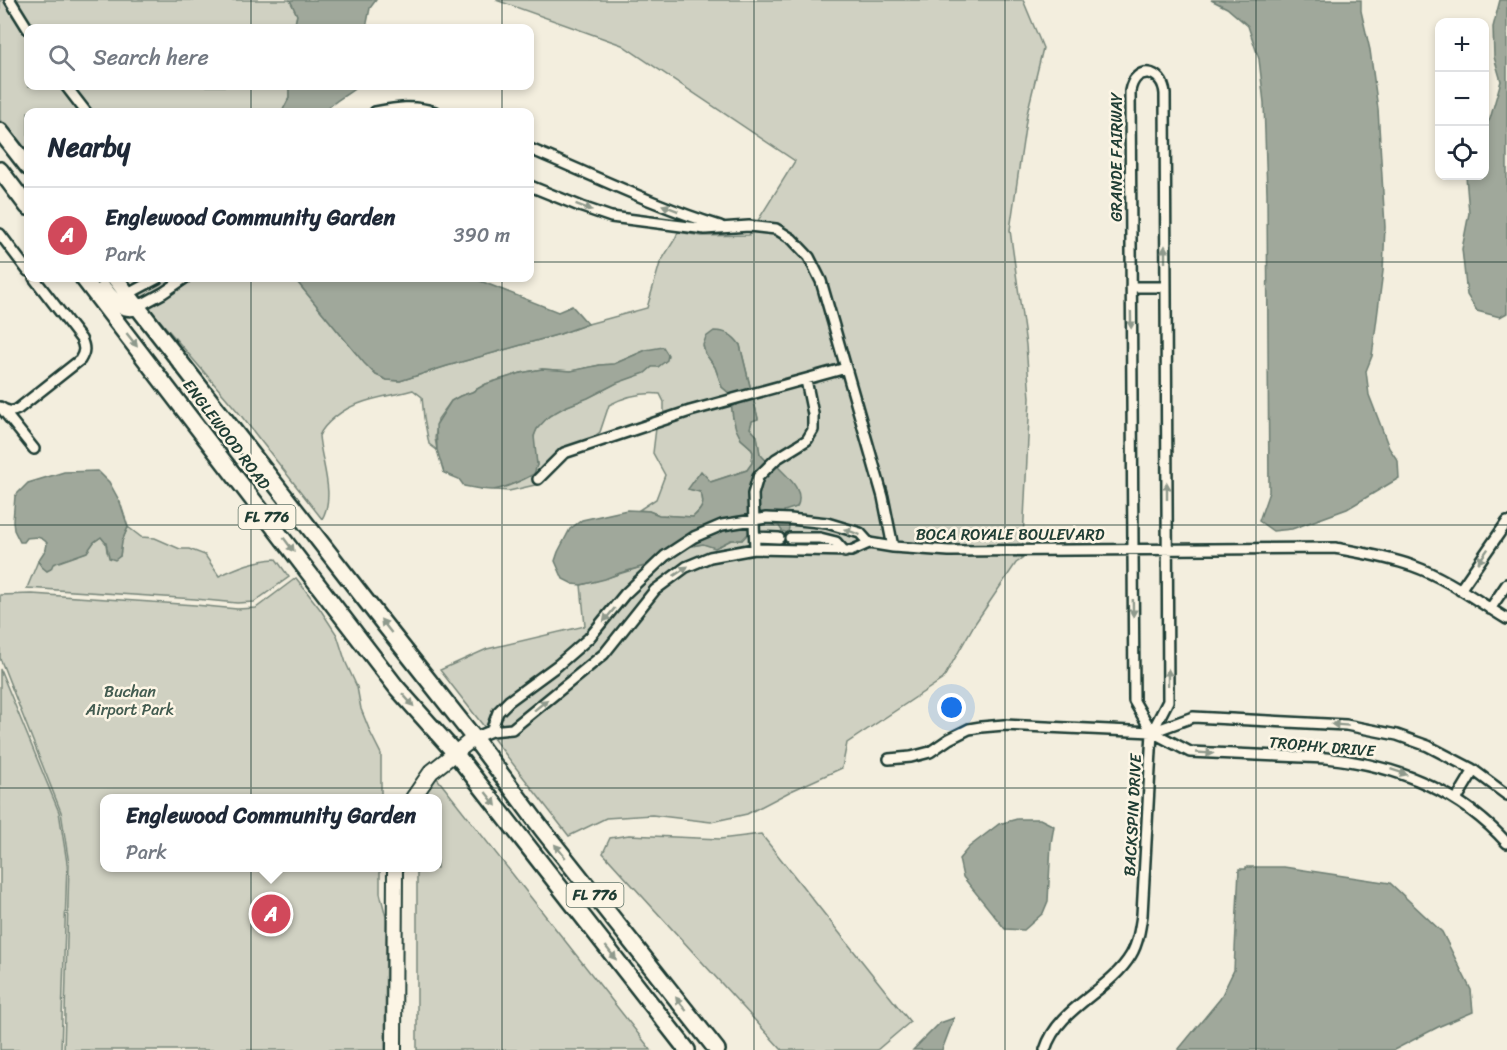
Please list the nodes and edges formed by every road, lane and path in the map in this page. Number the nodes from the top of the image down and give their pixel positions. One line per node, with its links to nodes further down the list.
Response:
1 (9, 0): 2 (street)
2 (25, 24)
3 (69, 90): 4 (street)
4 (83, 108)
5 (394, 108): 6 (street)
6 (412, 108)
7 (0, 131): 9 (main road)
8 (534, 151): 13 (street, BOCA ROYALE BOULEVARD, one-way to 8)
9 (24, 162)
10 (0, 170): 12 (main road)
11 (534, 188): 13 (street, BOCA ROYALE BOULEVARD, one-way to 13)
12 (24, 202)
13 (726, 227): 26 (street, BOCA ROYALE BOULEVARD)
14 (0, 234): 15 (street)
15 (24, 266)
16 (37, 282): 28 (street)
17 (86, 282): 51 (main road, ENGLEWOOD ROAD / FL 776, one-way to 51)
18 (97, 282): 25 (main road)
19 (118, 282): 24 (main road, ENGLEWOOD ROAD / FL 776)
20 (150, 282): 24 (street)
21 (178, 282): 25 (street)
22 (1131, 287): 23 (street); 23 (street, GRANDE FAIRWAY, one-way to 22); 41 (street, GRANDE FAIRWAY, one-way to 41)
23 (1165, 287): 42 (street, GRANDE FAIRWAY, one-way to 23)
24 (128, 294): 25 (main road, ENGLEWOOD ROAD / FL 776)
25 (139, 306): 50 (main road, ENGLEWOOD ROAD / FL 776, one-way to 25)
26 (846, 368): 27 (street); 39 (street, BOCA ROYALE BOULEVARD)
27 (806, 380): 30 (street); 31 (street)
28 (3, 409): 29 (street)
29 (34, 449)
30 (538, 479)
31 (754, 520): 33 (street); 34 (street); 48 (street, one-way to 48)
32 (1507, 522): 45 (street, one-way to 45)
33 (820, 523): 37 (street); 38 (street, one-way to 33)
34 (755, 537): 35 (street); 40 (street)
35 (779, 538)
36 (790, 538): 37 (street)
37 (820, 538): 43 (street)
38 (869, 543): 39 (street); 43 (street)
39 (893, 547): 41 (street, BOCA ROYALE BOULEVARD)
40 (755, 549): 43 (street); 48 (street, one-way to 40)
41 (1133, 549): 42 (street, BOCA ROYALE BOULEVARD); 49 (street, GRANDE FAIRWAY, one-way to 49)
42 (1168, 549): 45 (street, BOCA ROYALE BOULEVARD); 49 (street, BACKSPIN DRIVE, one-way to 42)
43 (845, 552)
44 (1507, 584): 46 (street)
45 (1460, 590): 46 (street, BOCA ROYALE BOULEVARD)
46 (1490, 609): 47 (street, BOCA ROYALE BOULEVARD)
47 (1507, 619)
48 (491, 731): 50 (street)
49 (1152, 732): 52 (street, TROPHY DRIVE); 53 (street, TROPHY DRIVE, one-way to 49); 56 (street, TROPHY DRIVE, one-way to 56); 62 (street, BACKSPIN DRIVE)
50 (474, 738): 51 (street); 61 (main road, FL 776, one-way to 50)
51 (455, 753): 54 (street); 60 (main road, FL 776, one-way to 60)
52 (889, 759)
53 (1474, 771): 55 (street, TROPHY DRIVE); 56 (street)
54 (416, 794)
55 (1507, 795)
56 (1456, 800): 57 (street, TROPHY DRIVE)
57 (1507, 843)
58 (395, 872): 59 (street)
59 (394, 1050)
60 (687, 1050)
61 (717, 1050)
62 (1045, 1050)

